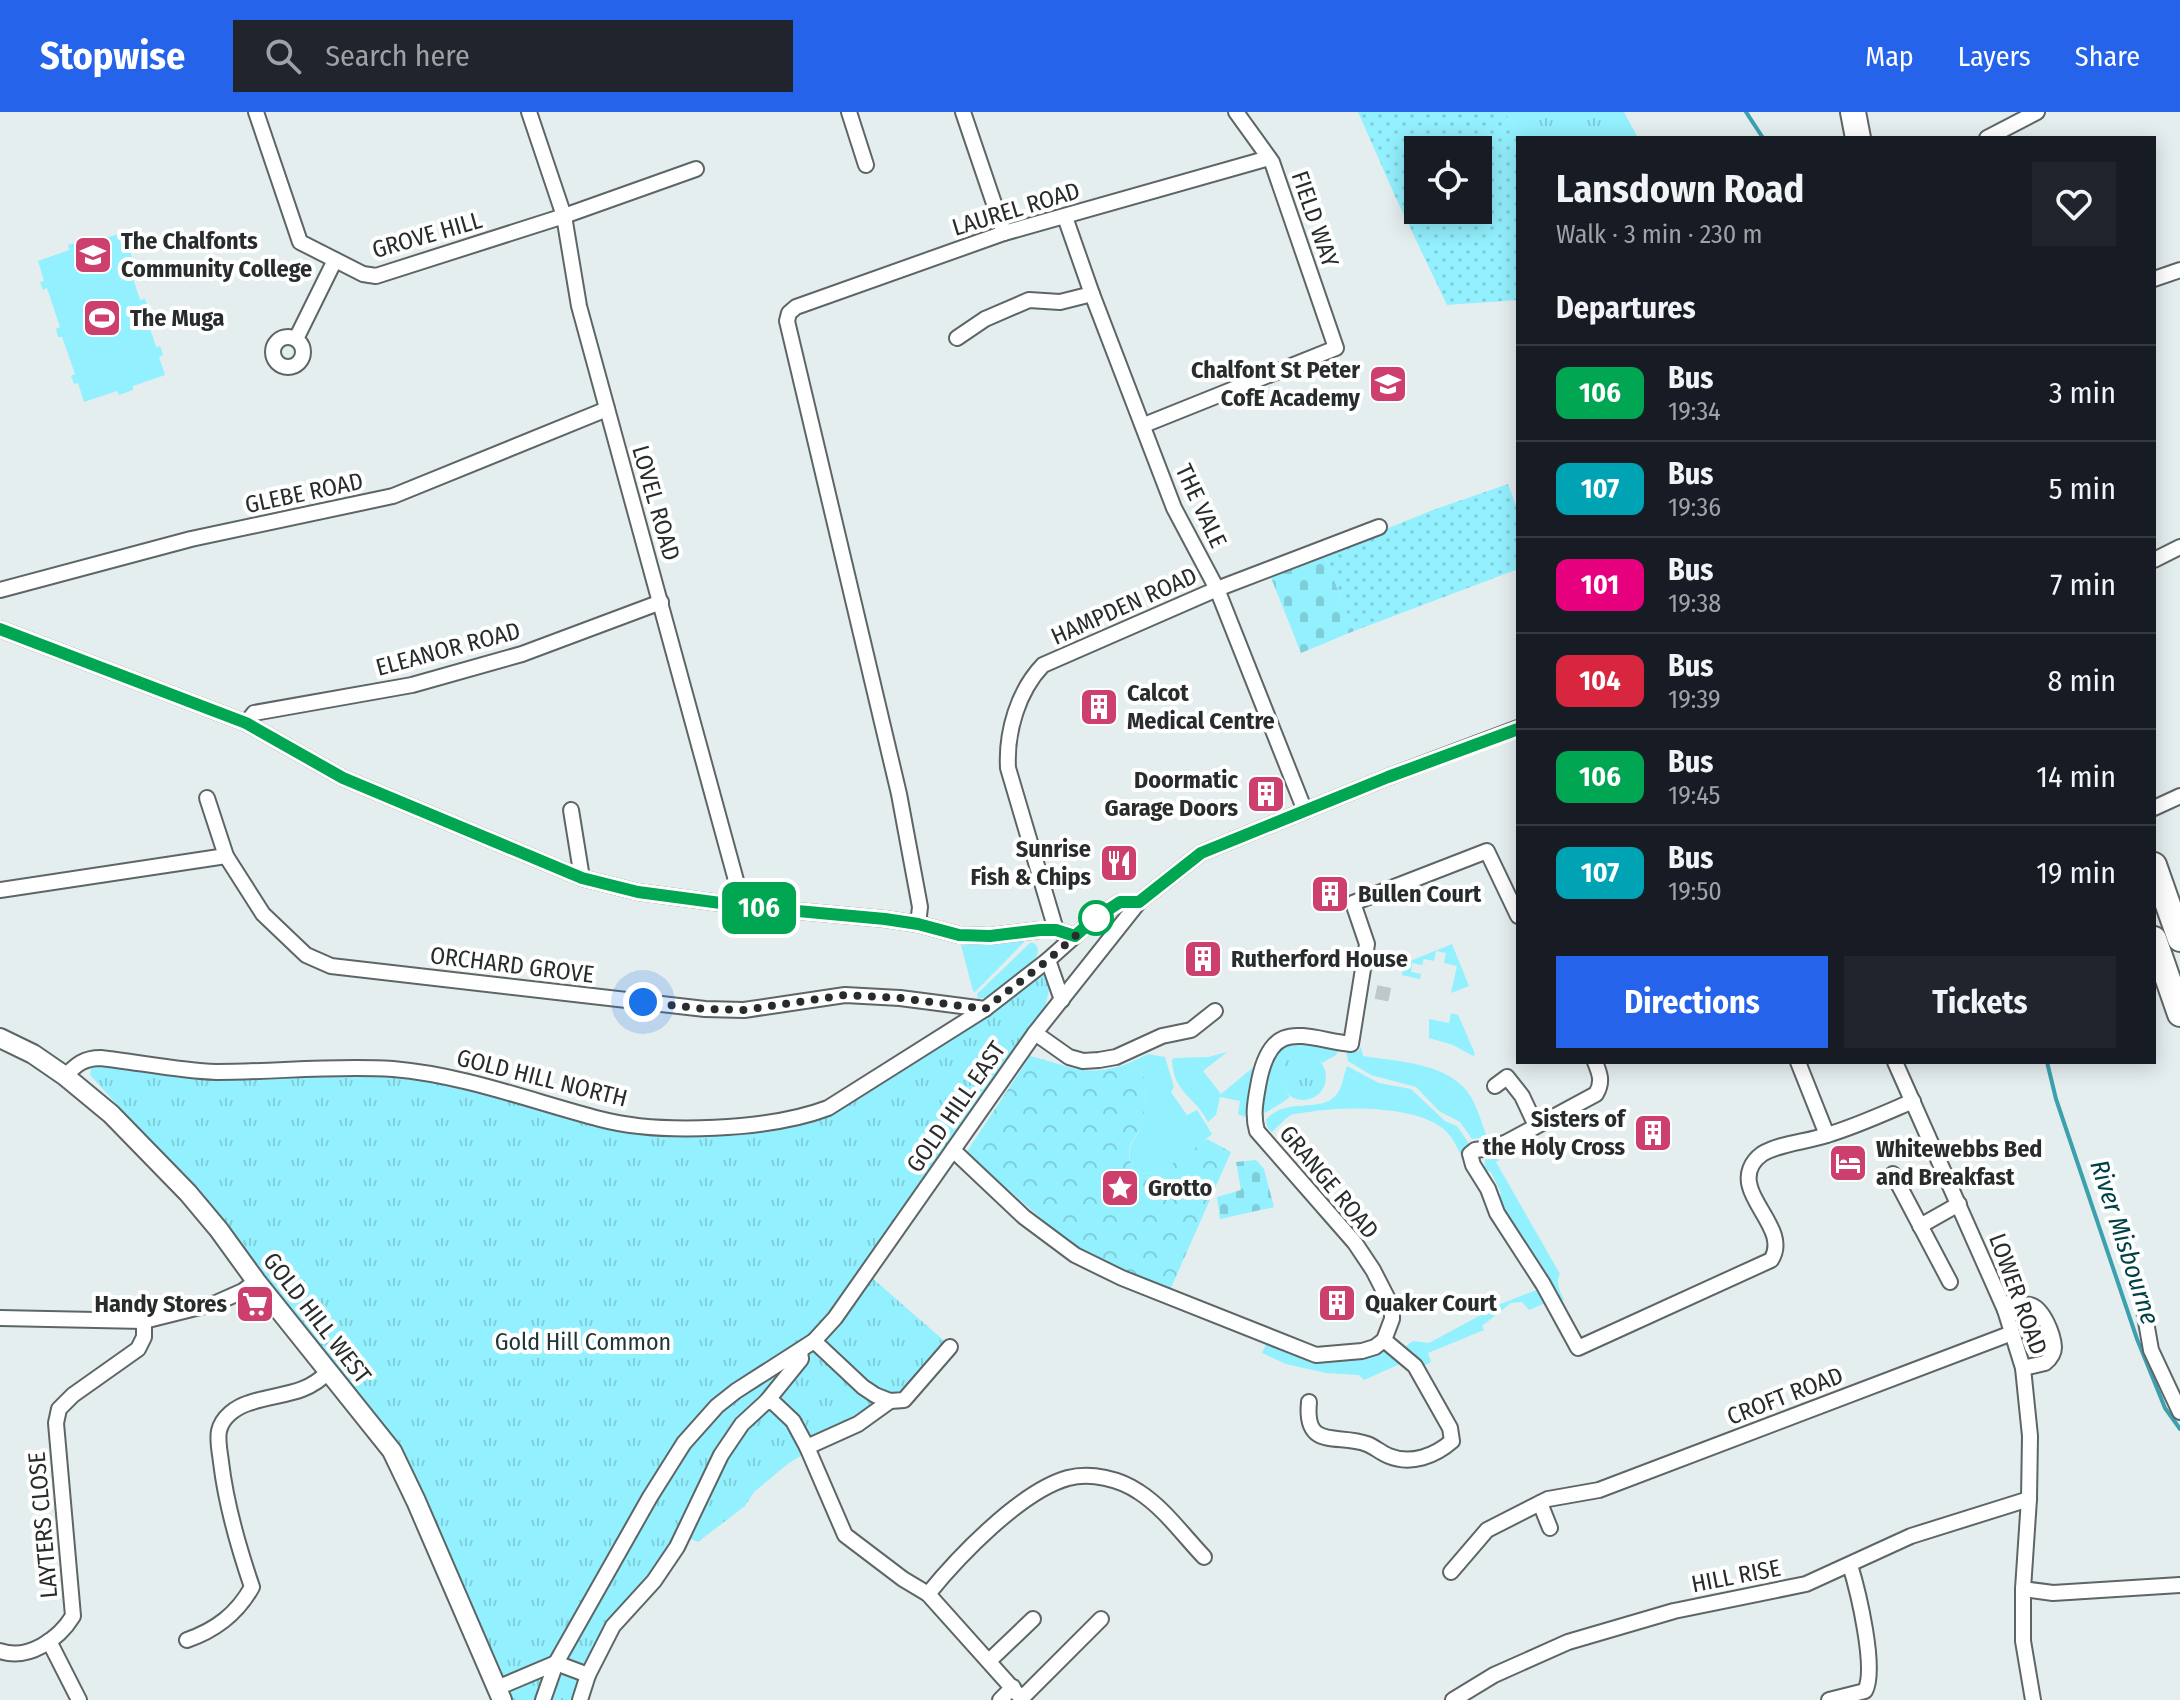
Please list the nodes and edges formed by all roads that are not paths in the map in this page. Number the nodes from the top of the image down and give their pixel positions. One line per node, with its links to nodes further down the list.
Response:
1 (256, 112): 16 (street, GROVE HILL)
2 (529, 112): 13 (street, LOVEL ROAD)
3 (849, 112): 11 (street)
4 (963, 112): 15 (street)
5 (1236, 112): 10 (street, FIELD WAY)
6 (1853, 112): 8 (highway)
7 (2037, 112): 9 (street)
8 (1858, 136)
9 (1991, 136)
10 (1269, 158): 14 (street, LAUREL ROAD); 23 (street, FIELD WAY)
11 (866, 165)
12 (696, 169): 13 (street, GROVE HILL)
13 (564, 216): 16 (street, GROVE HILL); 22 (street, LOVEL ROAD)
14 (1065, 217): 15 (street, LAUREL ROAD); 19 (street, THE VALE)
15 (1004, 233): 45 (street, LAUREL ROAD)
16 (335, 260): 21 (street)
17 (2180, 270): 18 (street)
18 (2156, 278)
19 (1092, 294): 20 (street); 23 (street, THE VALE)
20 (957, 338)
21 (296, 339)
22 (607, 409): 28 (street, GLEBE ROAD); 29 (street, LOVEL ROAD)
23 (1144, 425): 27 (street, THE VALE)
24 (1379, 527): 27 (street, HAMPDEN ROAD)
25 (2180, 547): 26 (street)
26 (2156, 559)
27 (1217, 589): 37 (street, THE VALE); 46 (street, HAMPDEN ROAD)
28 (0, 590)
29 (661, 602): 31 (street, ELEANOR ROAD); 43 (street, LOVEL ROAD)
30 (0, 629): 31 (street)
31 (246, 723): 40 (street)
32 (1516, 729): 37 (street)
33 (2180, 796): 35 (street)
34 (207, 798): 38 (street, ORCHARD GROVE)
35 (2156, 807)
36 (571, 810): 40 (street)
37 (1305, 811): 42 (street)
38 (226, 856): 41 (street); 52 (street, ORCHARD GROVE)
39 (2156, 871): 48 (highway)
40 (582, 878): 43 (street)
41 (0, 890)
42 (1139, 902): 47 (street, GOLD HILL NORTH); 51 (street, GOLD HILL EAST)
43 (743, 906): 45 (street)
44 (1516, 912): 76 (street, GRANGE ROAD)
45 (918, 924): 46 (street)
46 (1056, 930): 47 (street)
47 (1075, 936): 50 (street, GOLD HILL NORTH)
48 (2180, 939)
49 (2156, 945): 54 (highway)
50 (1048, 960): 51 (street); 52 (street, GOLD HILL NORTH)
51 (1062, 1000): 55 (street, GOLD HILL EAST)
52 (985, 1009): 60 (street, GOLD HILL NORTH)
53 (1215, 1011): 55 (street)
54 (2180, 1014)
55 (1035, 1033): 65 (street, GOLD HILL EAST)
56 (0, 1038): 60 (street, GOLD HILL WEST)
57 (1596, 1064): 63 (street)
58 (1799, 1064): 64 (street)
59 (1896, 1064): 62 (street, LOWER ROAD)
60 (65, 1076): 69 (street, GOLD HILL WEST)
61 (1495, 1086): 63 (street)
62 (1913, 1101): 64 (street); 67 (street, LOWER ROAD)
63 (1536, 1126): 64 (street)
64 (1827, 1135)
65 (953, 1150): 76 (street); 77 (street, GOLD HILL EAST)
66 (1893, 1174): 68 (street)
67 (1959, 1204): 68 (street); 72 (street, LOWER ROAD)
68 (1920, 1226): 70 (street)
69 (256, 1281): 74 (street); 81 (street, GOLD HILL WEST)
70 (1950, 1282)
71 (2142, 1299): 86 (street)
72 (2005, 1310): 75 (street, LOWER ROAD); 80 (street)
73 (0, 1318): 74 (street)
74 (144, 1321): 100 (street, LAYTERS CLOSE)
75 (2012, 1333): 80 (street, LOWER ROAD); 89 (street, CROFT ROAD)
76 (1384, 1340): 85 (street)
77 (814, 1341): 79 (street, GOLD HILL EAST); 84 (street)
78 (950, 1347): 84 (street)
79 (800, 1351): 82 (street, GOLD HILL EAST); 83 (street)
80 (2023, 1368): 88 (street, LOWER ROAD)
81 (328, 1372): 99 (street); 105 (street, GOLD HILL WEST)
82 (736, 1391): 83 (street); 103 (street, GOLD HILL EAST)
83 (767, 1401): 87 (street); 104 (street)
84 (890, 1401): 87 (street)
85 (1309, 1402)
86 (2180, 1412)
87 (807, 1447): 96 (street)
88 (2029, 1499): 92 (street, HILL RISE); 95 (street, LOWER ROAD)
89 (1540, 1503): 90 (street); 93 (street, CROFT ROAD)
90 (1550, 1528)
91 (1204, 1557): 96 (street)
92 (1850, 1565): 111 (street, HILL RISE); 112 (street)
93 (1451, 1572)
94 (2180, 1585): 95 (street)
95 (2023, 1589): 113 (street, LOWER ROAD)
96 (928, 1594): 102 (street)
97 (1033, 1619): 102 (street)
98 (1101, 1619): 106 (street)
99 (187, 1640)
100 (49, 1641): 101 (street); 107 (street)
101 (0, 1651)
102 (989, 1661): 106 (street)
103 (556, 1663): 104 (street); 105 (street); 108 (street, GOLD HILL EAST)
104 (588, 1675): 109 (street)
105 (499, 1694)
106 (1019, 1695): 110 (street)
107 (79, 1700)
108 (543, 1700)
109 (580, 1700)
110 (1000, 1700)
111 (1453, 1700)
112 (1829, 1700)
113 (2033, 1700)

